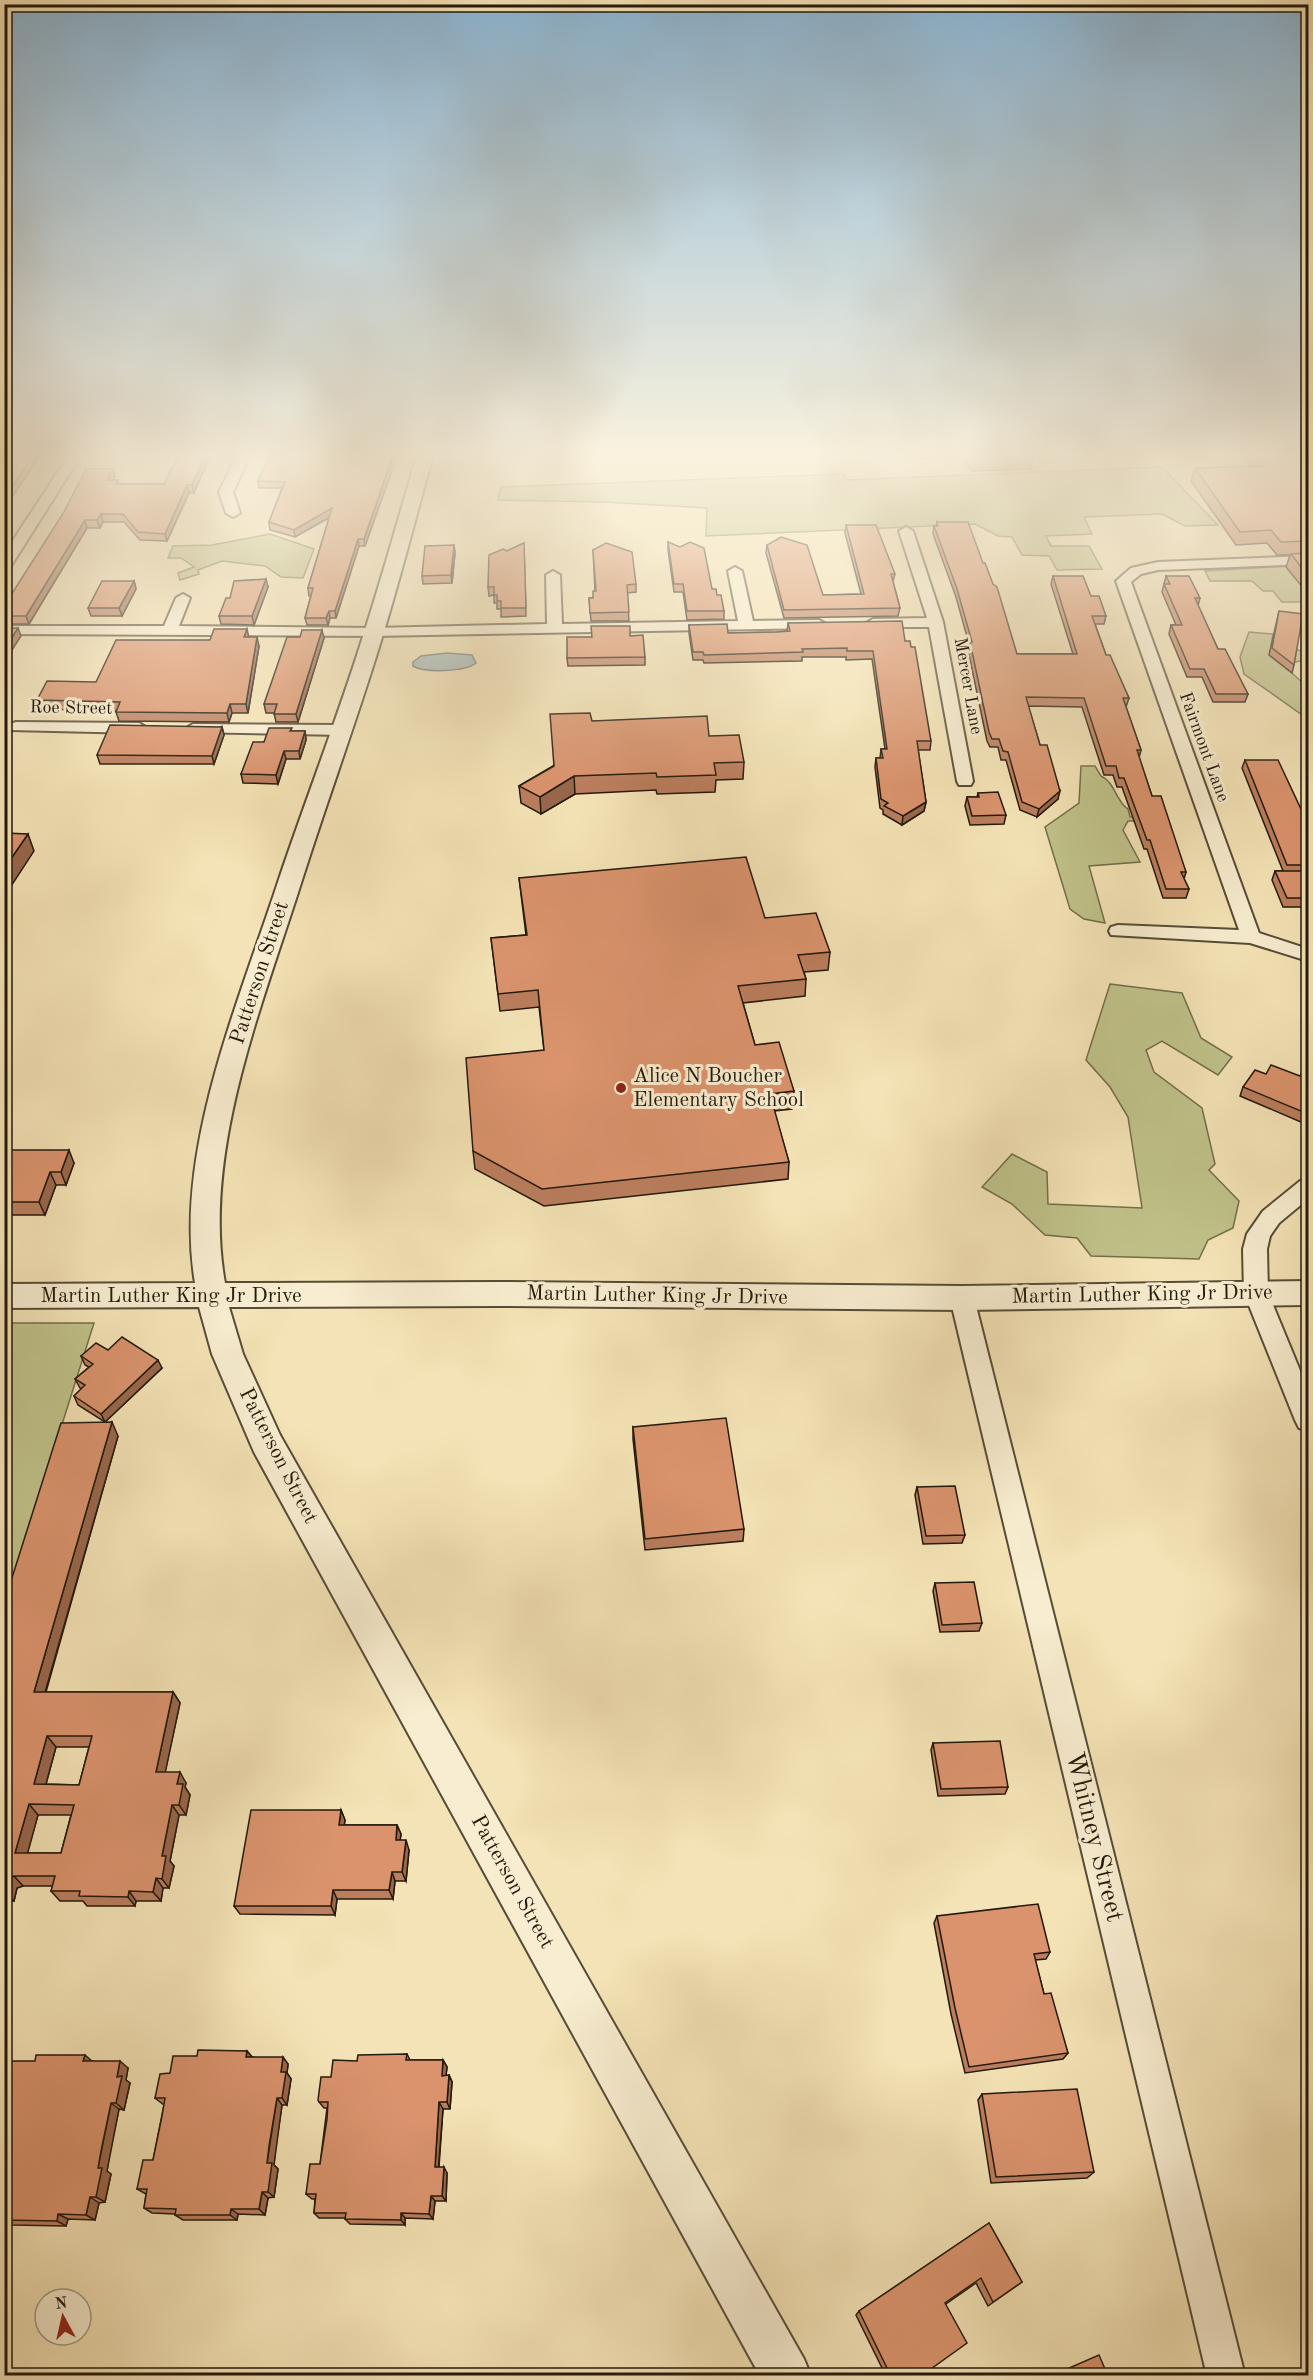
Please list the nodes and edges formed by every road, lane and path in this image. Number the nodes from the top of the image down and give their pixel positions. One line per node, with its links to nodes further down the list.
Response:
1 (394, 563): 14 (street, Patterson Street)
2 (917, 563): 7 (street, Mercer Lane)
3 (1231, 563): 21 (street, Fairmont Lane)
4 (735, 571): 10 (street)
5 (553, 575): 11 (street)
6 (183, 598): 13 (street)
7 (936, 622): 8 (street); 19 (street, Mercer Lane)
8 (853, 623)
9 (829, 624): 10 (street)
10 (746, 625): 11 (street)
11 (555, 628): 14 (street)
12 (4, 630): 13 (street)
13 (169, 632): 14 (street)
14 (374, 632): 18 (street, Patterson Street)
15 (16, 727): 16 (street, Roe Street)
16 (156, 728)
17 (179, 728): 18 (street)
18 (342, 730): 26 (street, Patterson Street)
19 (965, 781)
20 (1118, 931): 21 (street)
21 (1251, 937): 22 (street)
22 (1308, 955)
23 (1308, 1187): 24 (street)
24 (1256, 1293): 25 (street, Martin Luther King Jr Drive); 28 (street, Martin Luther King Jr Drive); 29 (street)
25 (1308, 1293)
26 (212, 1295): 27 (street, Martin Luther King Jr Drive); 28 (street, Martin Luther King Jr Drive); 30 (street, Patterson Street)
27 (4, 1296)
28 (962, 1298): 31 (street, Whitney Street)
29 (1308, 1420)
30 (787, 2376)
31 (1226, 2376)

